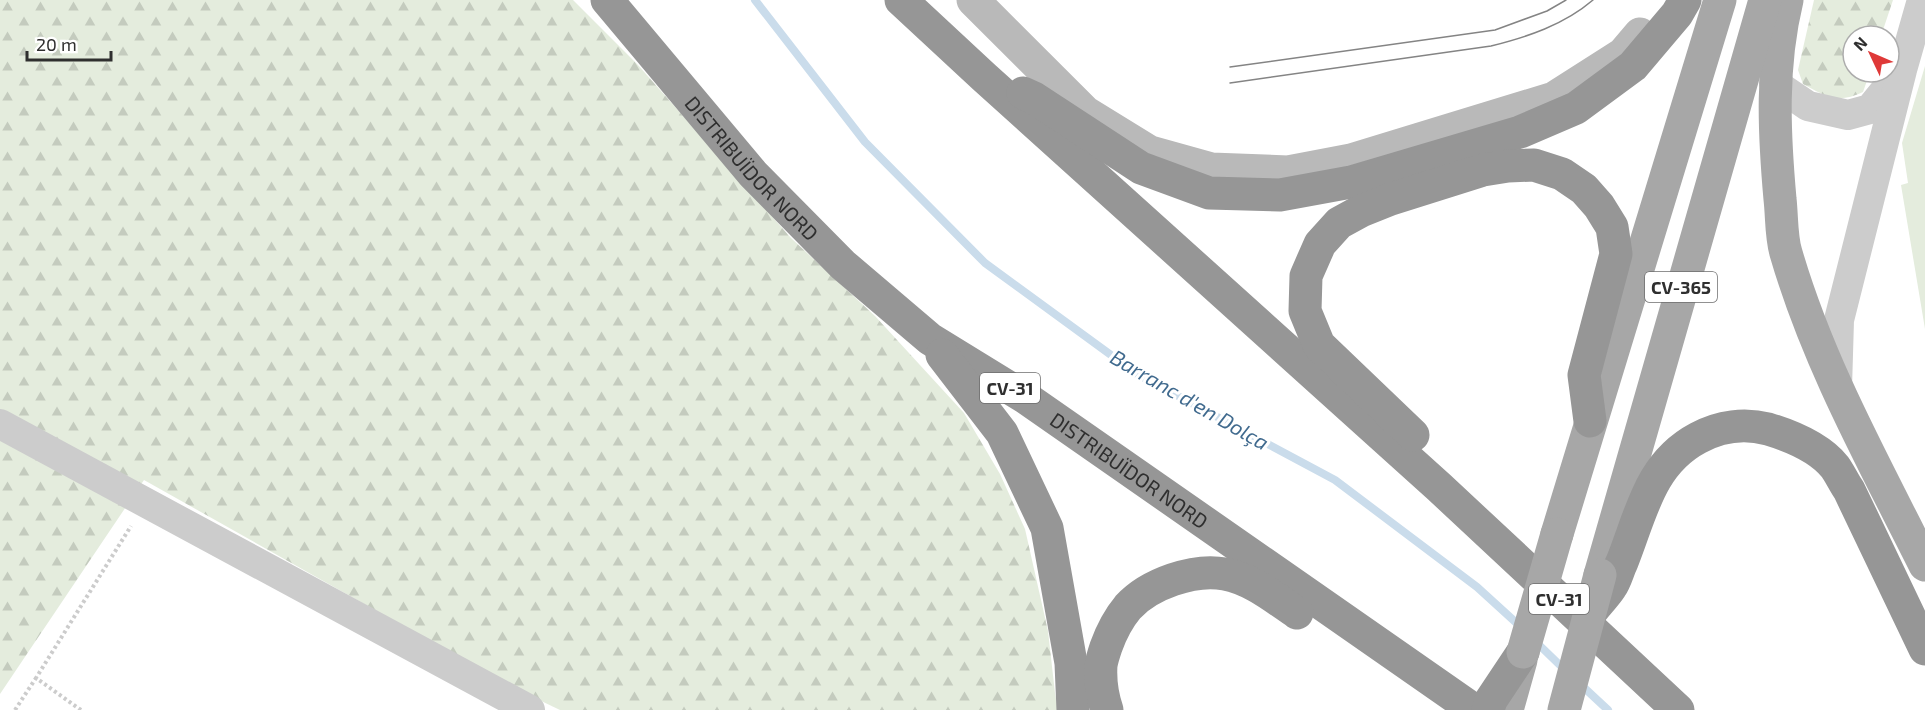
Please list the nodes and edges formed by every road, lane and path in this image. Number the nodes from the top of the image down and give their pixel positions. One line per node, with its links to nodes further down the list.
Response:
1 (607, 0): 13 (highway, DISTRIBUÏDOR NORD / CV-31)
2 (901, 0): 11 (highway, CV-31)
3 (973, 0): 4 (street)
4 (1667, 0)
5 (1685, 0): 11 (highway)
6 (1720, 0): 15 (main road, CV-365)
7 (1765, 0): 20 (main road, CV-365)
8 (1787, 0): 12 (main road)
9 (1922, 0): 10 (street)
10 (1902, 70): 12 (street); 14 (street)
11 (984, 77): 17 (highway, CV-31)
12 (1774, 83): 14 (main road)
13 (930, 339): 27 (highway); 29 (highway, DISTRIBUÏDOR NORD / CV-31)
14 (1837, 388): 19 (main road)
15 (1590, 421): 17 (highway); 22 (main road, CV-365, bridge)
16 (0, 424): 18 (street)
17 (1439, 487): 32 (highway, CV-31)
18 (146, 502): 23 (path); 26 (street)
19 (1925, 565)
20 (1606, 581): 21 (highway); 31 (main road, CV-365, bridge)
21 (1925, 649)
22 (1523, 652): 29 (highway); 30 (main road, CV-365)
23 (36, 678): 24 (path); 25 (path)
24 (15, 710)
25 (81, 710)
26 (530, 710)
27 (1073, 710)
28 (1107, 710): 29 (highway)
29 (1478, 710)
30 (1507, 710)
31 (1564, 710)
32 (1678, 710)

